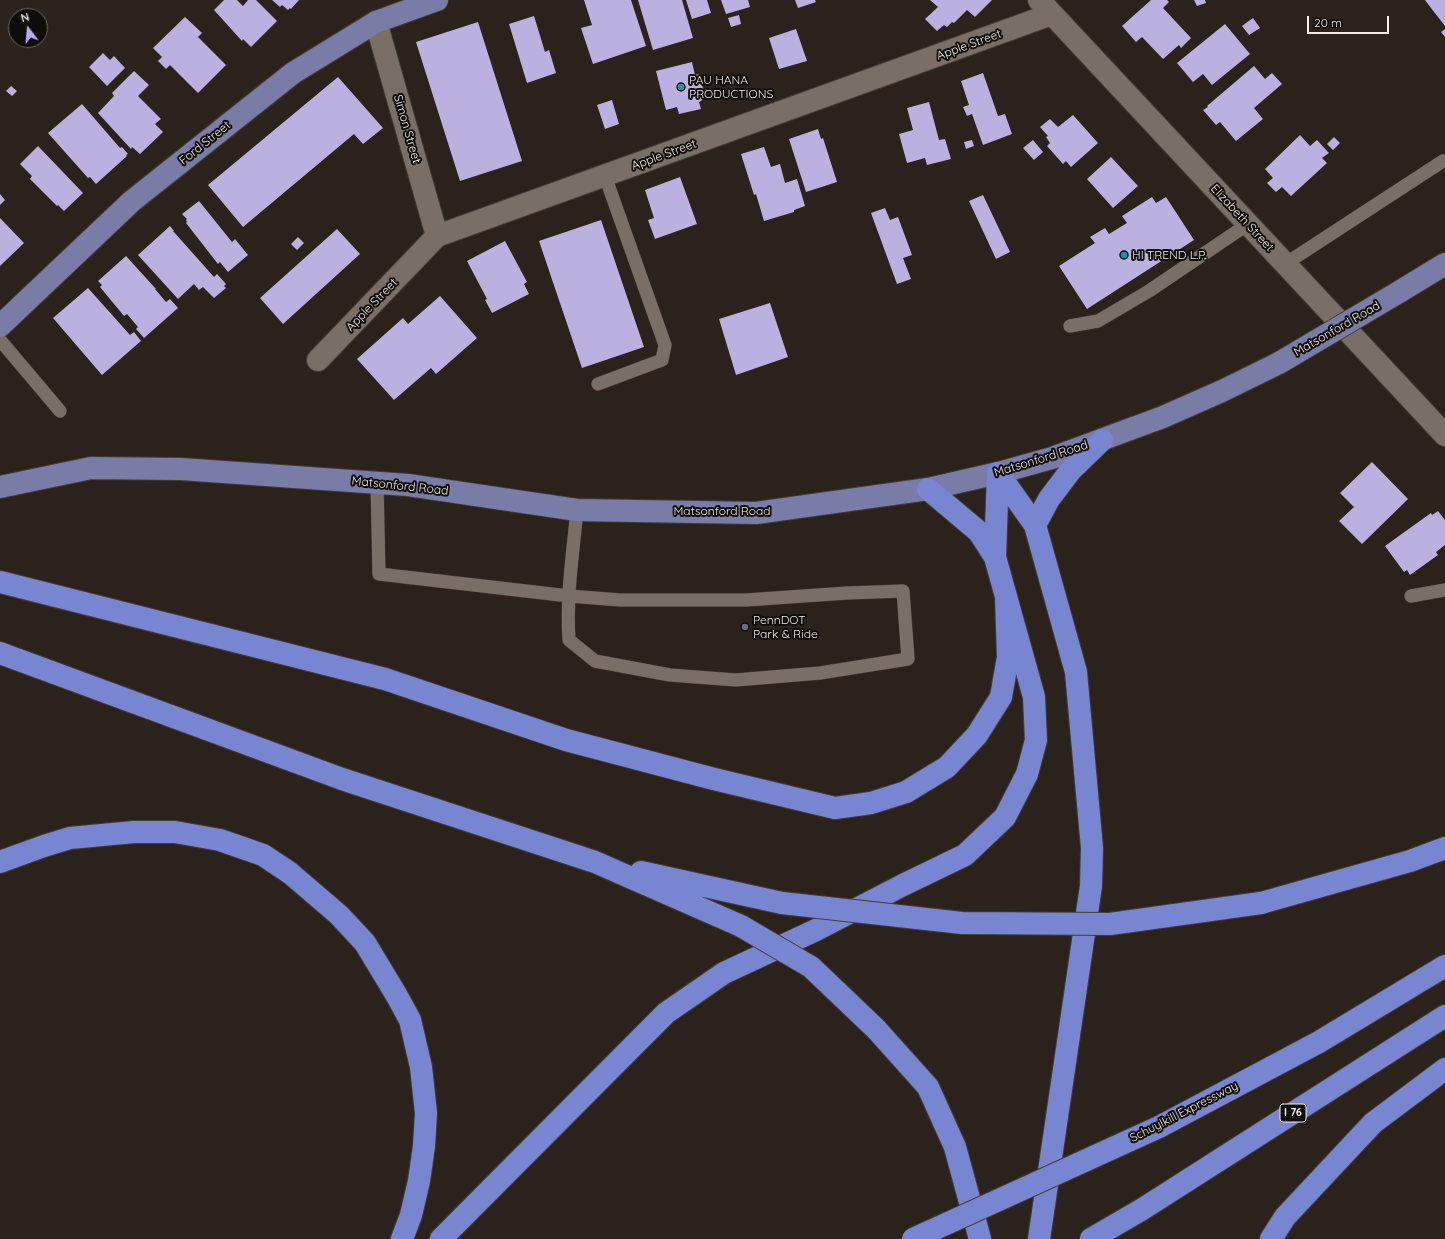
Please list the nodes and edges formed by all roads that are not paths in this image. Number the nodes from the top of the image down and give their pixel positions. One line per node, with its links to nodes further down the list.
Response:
1 (437, 0): 3 (main road, Ford Street)
2 (1045, 7): 5 (street, Apple Street); 6 (street, Elizabeth Street)
3 (376, 22): 7 (street, Simon Street); 10 (main road, Ford Street)
4 (1443, 161): 8 (lane)
5 (605, 176): 7 (street, Apple Street); 14 (lane)
6 (1248, 224): 8 (street, Elizabeth Street); 11 (lane)
7 (437, 236): 13 (street, Apple Street)
8 (1286, 264): 16 (street, Elizabeth Street)
9 (1445, 264): 17 (main road, Matsonford Road, bridge)
10 (0, 326)
11 (1070, 326)
12 (0, 340): 15 (lane)
13 (318, 360)
14 (598, 384)
15 (60, 411)
16 (1445, 435)
17 (1102, 440): 18 (main road, Matsonford Road); 23 (highway)
18 (998, 473): 21 (main road, Matsonford Road); 23 (highway); 24 (highway)
19 (377, 483): 20 (main road, Matsonford Road); 22 (main road, Matsonford Road); 27 (lane)
20 (0, 487)
21 (928, 489): 22 (main road, Matsonford Road); 24 (highway)
22 (577, 510): 27 (lane)
23 (1035, 525): 41 (highway)
24 (995, 557): 28 (highway)
25 (0, 582): 28 (highway)
26 (1445, 590): 29 (lane)
27 (569, 596): 27 (lane)
28 (1006, 596): 38 (highway)
29 (1411, 596)
30 (0, 652): 33 (highway)
31 (1445, 848): 33 (highway, bridge)
32 (0, 862): 37 (highway)
33 (595, 862): 40 (highway, bridge)
34 (1445, 966): 39 (highway, Schuylkill Expressway, bridge)
35 (1445, 1016): 42 (highway, I 76)
36 (1445, 1069): 43 (highway)
37 (402, 1239)
38 (441, 1239)
39 (913, 1239)
40 (980, 1239)
41 (1039, 1239)
42 (1091, 1239)
43 (1271, 1239)

